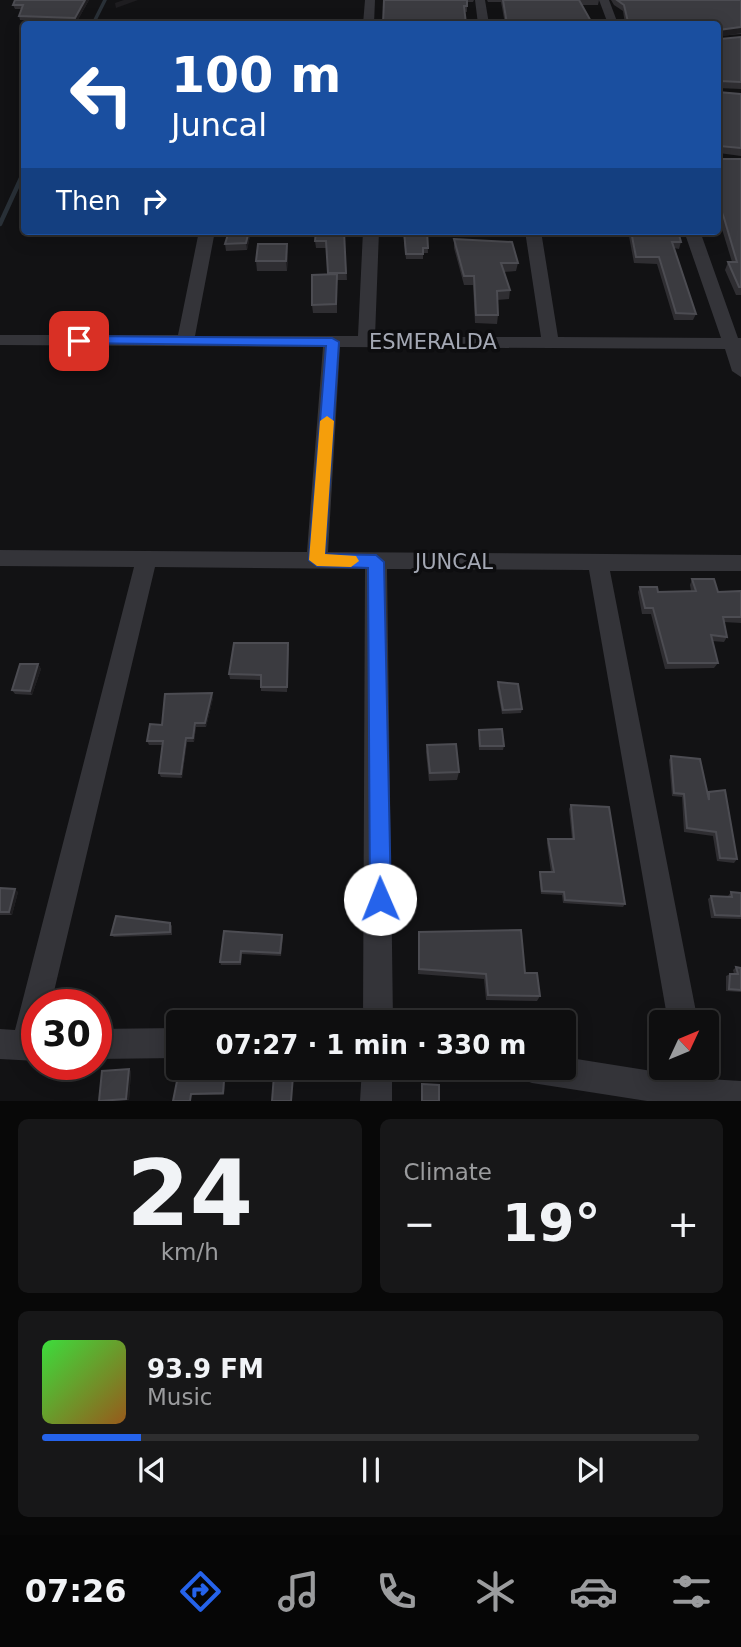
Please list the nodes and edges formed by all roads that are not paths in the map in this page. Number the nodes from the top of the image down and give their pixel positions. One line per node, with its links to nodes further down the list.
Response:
1 (370, 0): 4 (street)
2 (480, 0): 5 (street)
3 (604, 0): 6 (street)
4 (369, 21)
5 (484, 21)
6 (612, 21)
7 (206, 235): 12 (street)
8 (371, 235): 14 (street)
9 (534, 235): 15 (street)
10 (694, 235): 16 (street)
11 (0, 340): 12 (street, ESMERALDA)
12 (185, 341): 13 (street, ESMERALDA)
13 (332, 342): 14 (street, ESMERALDA); 20 (street)
14 (366, 342): 15 (street, ESMERALDA)
15 (550, 343): 16 (street, ESMERALDA)
16 (736, 344): 17 (street)
17 (741, 371)
18 (0, 558): 19 (street, JUNCAL)
19 (146, 560): 20 (street, JUNCAL); 24 (street)
20 (317, 560): 21 (street, JUNCAL)
21 (376, 562): 22 (street, JUNCAL); 25 (street)
22 (598, 562): 23 (street, JUNCAL); 26 (street)
23 (741, 563)
24 (35, 989)
25 (378, 1010)
26 (681, 1010)
27 (166, 1043): 28 (street)
28 (112, 1044)
29 (576, 1073): 31 (street)
30 (377, 1080): 33 (street)
31 (695, 1087): 32 (street)
32 (741, 1097)
33 (376, 1101)

